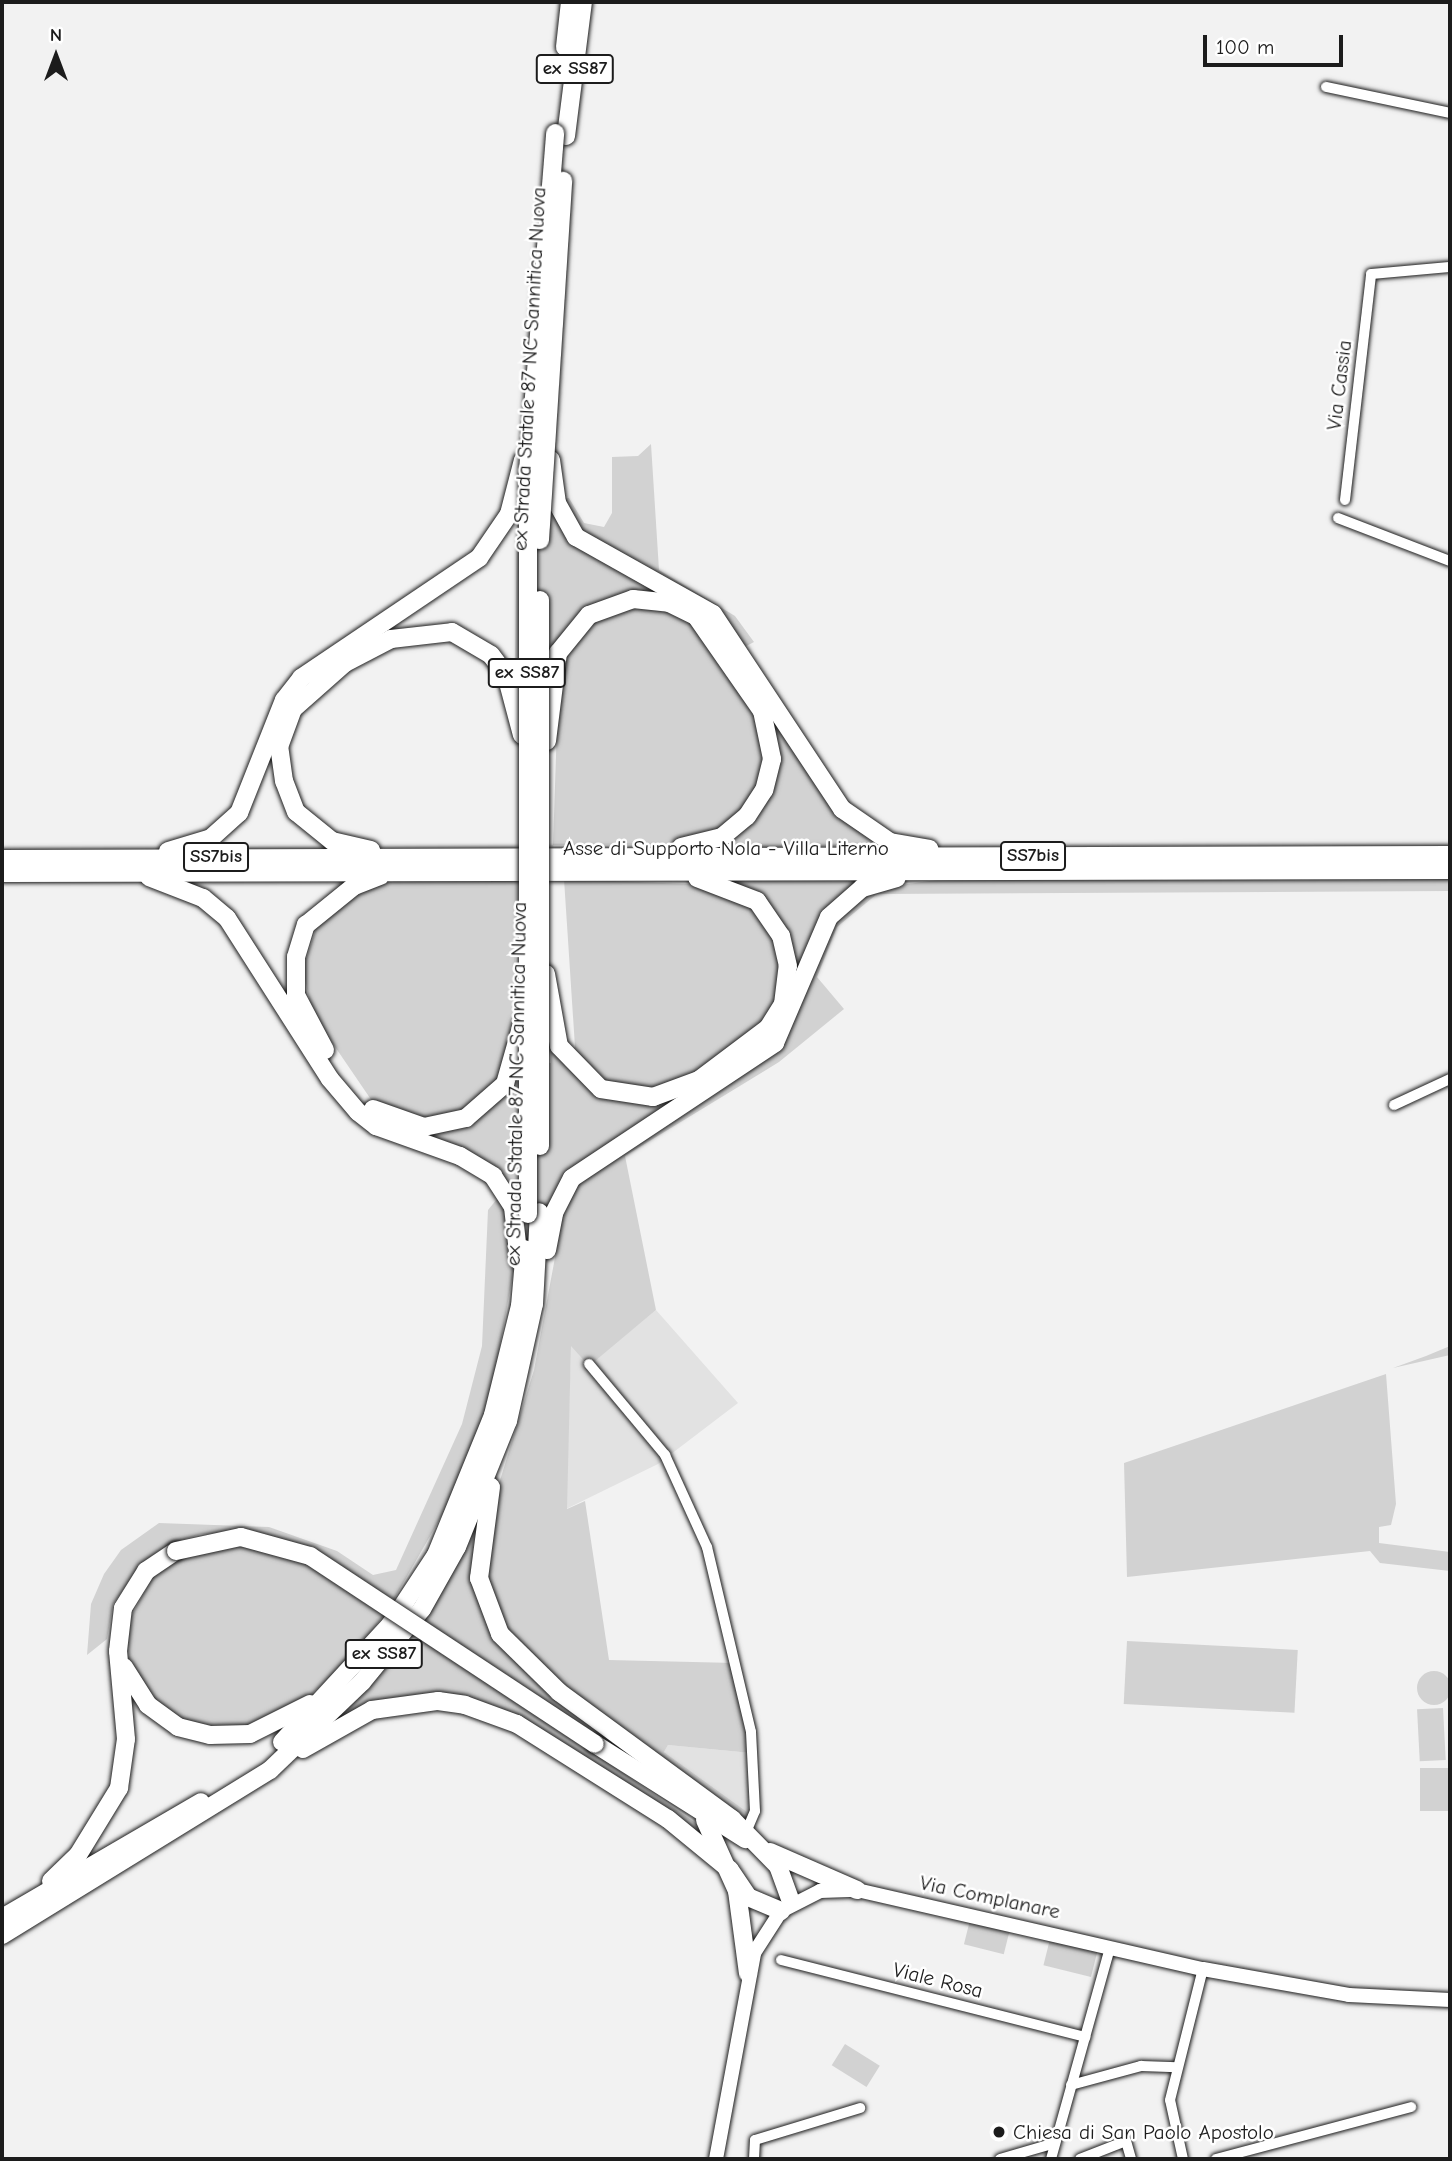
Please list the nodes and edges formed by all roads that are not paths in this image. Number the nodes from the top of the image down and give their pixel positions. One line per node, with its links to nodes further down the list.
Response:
1 (570, 2): 5 (highway, ex Strada Statale 87 NC Sannitica Nuova / ex SS87)
2 (583, 2): 5 (highway, ex Strada Statale 87 NC Sannitica Nuova / ex SS87)
3 (1326, 87): 4 (street)
4 (1450, 113)
5 (561, 135): 7 (highway, ex Strada Statale 87 NC Sannitica Nuova / ex SS87, bridge)
6 (1450, 267): 8 (street, Via Cassia)
7 (538, 405): 11 (highway, bridge); 12 (highway, bridge); 13 (highway, ex Strada Statale 87 NC Sannitica Nuova / ex SS87, bridge)
8 (1345, 500)
9 (1338, 517): 10 (street)
10 (1450, 561)
11 (348, 652): 13 (highway, bridge); 17 (highway); 18 (highway)
12 (736, 653): 13 (highway, bridge); 15 (highway); 16 (highway)
13 (534, 769): 26 (highway, ex Strada Statale 87 NC Sannitica Nuova / ex SS87, bridge); 27 (highway, ex Strada Statale 87 NC Sannitica Nuova / ex SS87, bridge)
14 (1450, 855): 16 (highway, Asse di Supporto Nola - Villa Literno / SS7bis)
15 (615, 856): 16 (highway, Asse di Supporto Nola - Villa Literno / SS7bis); 17 (highway, Asse di Supporto Nola - Villa Literno / SS7bis)
16 (1026, 856)
17 (430, 857): 18 (highway, Asse di Supporto Nola - Villa Literno / SS7bis)
18 (66, 858): 19 (highway, Asse di Supporto Nola - Villa Literno / SS7bis)
19 (2, 859)
20 (115, 870): 24 (highway, Asse di Supporto Nola - Villa Literno / SS7bis); 25 (highway, Asse di Supporto Nola - Villa Literno / SS7bis); 28 (highway)
21 (634, 870): 22 (highway, Asse di Supporto Nola - Villa Literno / SS7bis); 25 (highway, Asse di Supporto Nola - Villa Literno / SS7bis); 29 (highway)
22 (944, 870): 23 (highway, Asse di Supporto Nola - Villa Literno / SS7bis); 29 (highway)
23 (1450, 870)
24 (2, 873)
25 (390, 873): 28 (highway)
26 (542, 949): 29 (highway, bridge); 32 (highway, ex Strada Statale 87 NC Sannitica Nuova / ex SS87, bridge)
27 (528, 993): 28 (highway, bridge); 32 (highway, ex Strada Statale 87 NC Sannitica Nuova / ex SS87, bridge)
28 (317, 1048): 32 (highway)
29 (728, 1070): 32 (highway)
30 (1450, 1079): 31 (street)
31 (1394, 1105)
32 (533, 1212): 33 (highway, ex Strada Statale 87 NC Sannitica Nuova / ex SS87); 33 (highway)
33 (527, 1305): 35 (highway, ex Strada Statale 87 NC Sannitica Nuova / ex SS87); 37 (highway, ex Strada Statale 87 NC Sannitica Nuova / ex SS87)
34 (589, 1364): 40 (street)
35 (508, 1421): 38 (highway, ex Strada Statale 87 NC Sannitica Nuova / ex SS87); 40 (highway)
36 (118, 1651): 37 (highway); 39 (highway, bridge); 44 (highway)
37 (331, 1691): 44 (highway, ex Strada Statale 87 NC Sannitica Nuova / ex SS87)
38 (270, 1770): 41 (highway); 45 (highway, ex Strada Statale 87 NC Sannitica Nuova / ex SS87)
39 (703, 1818): 40 (highway); 41 (highway)
40 (752, 1840): 41 (highway); 42 (highway); 43 (highway)
41 (730, 1870): 43 (highway); 49 (highway)
42 (857, 1890): 43 (main road, Via Complanare); 46 (main road, Via Complanare)
43 (786, 1907): 49 (main road)
44 (9, 1914)
45 (2, 1935)
46 (1110, 1947): 48 (main road, Via Complanare); 51 (street)
47 (782, 1960): 51 (street, Viale Rosa)
48 (1203, 1969): 50 (main road, Via Complanare); 52 (street)
49 (748, 1973): 57 (main road)
50 (1450, 2000)
51 (1085, 2037): 53 (street)
52 (1177, 2067): 53 (street); 63 (street)
53 (1072, 2085): 56 (street)
54 (1411, 2107): 64 (street)
55 (860, 2108): 58 (street)
56 (1055, 2143): 59 (street); 60 (street)
57 (716, 2159)
58 (754, 2159)
59 (1000, 2159)
60 (1051, 2159)
61 (1080, 2159): 62 (street)
62 (1130, 2159)
63 (1183, 2159)
64 (1216, 2159)

